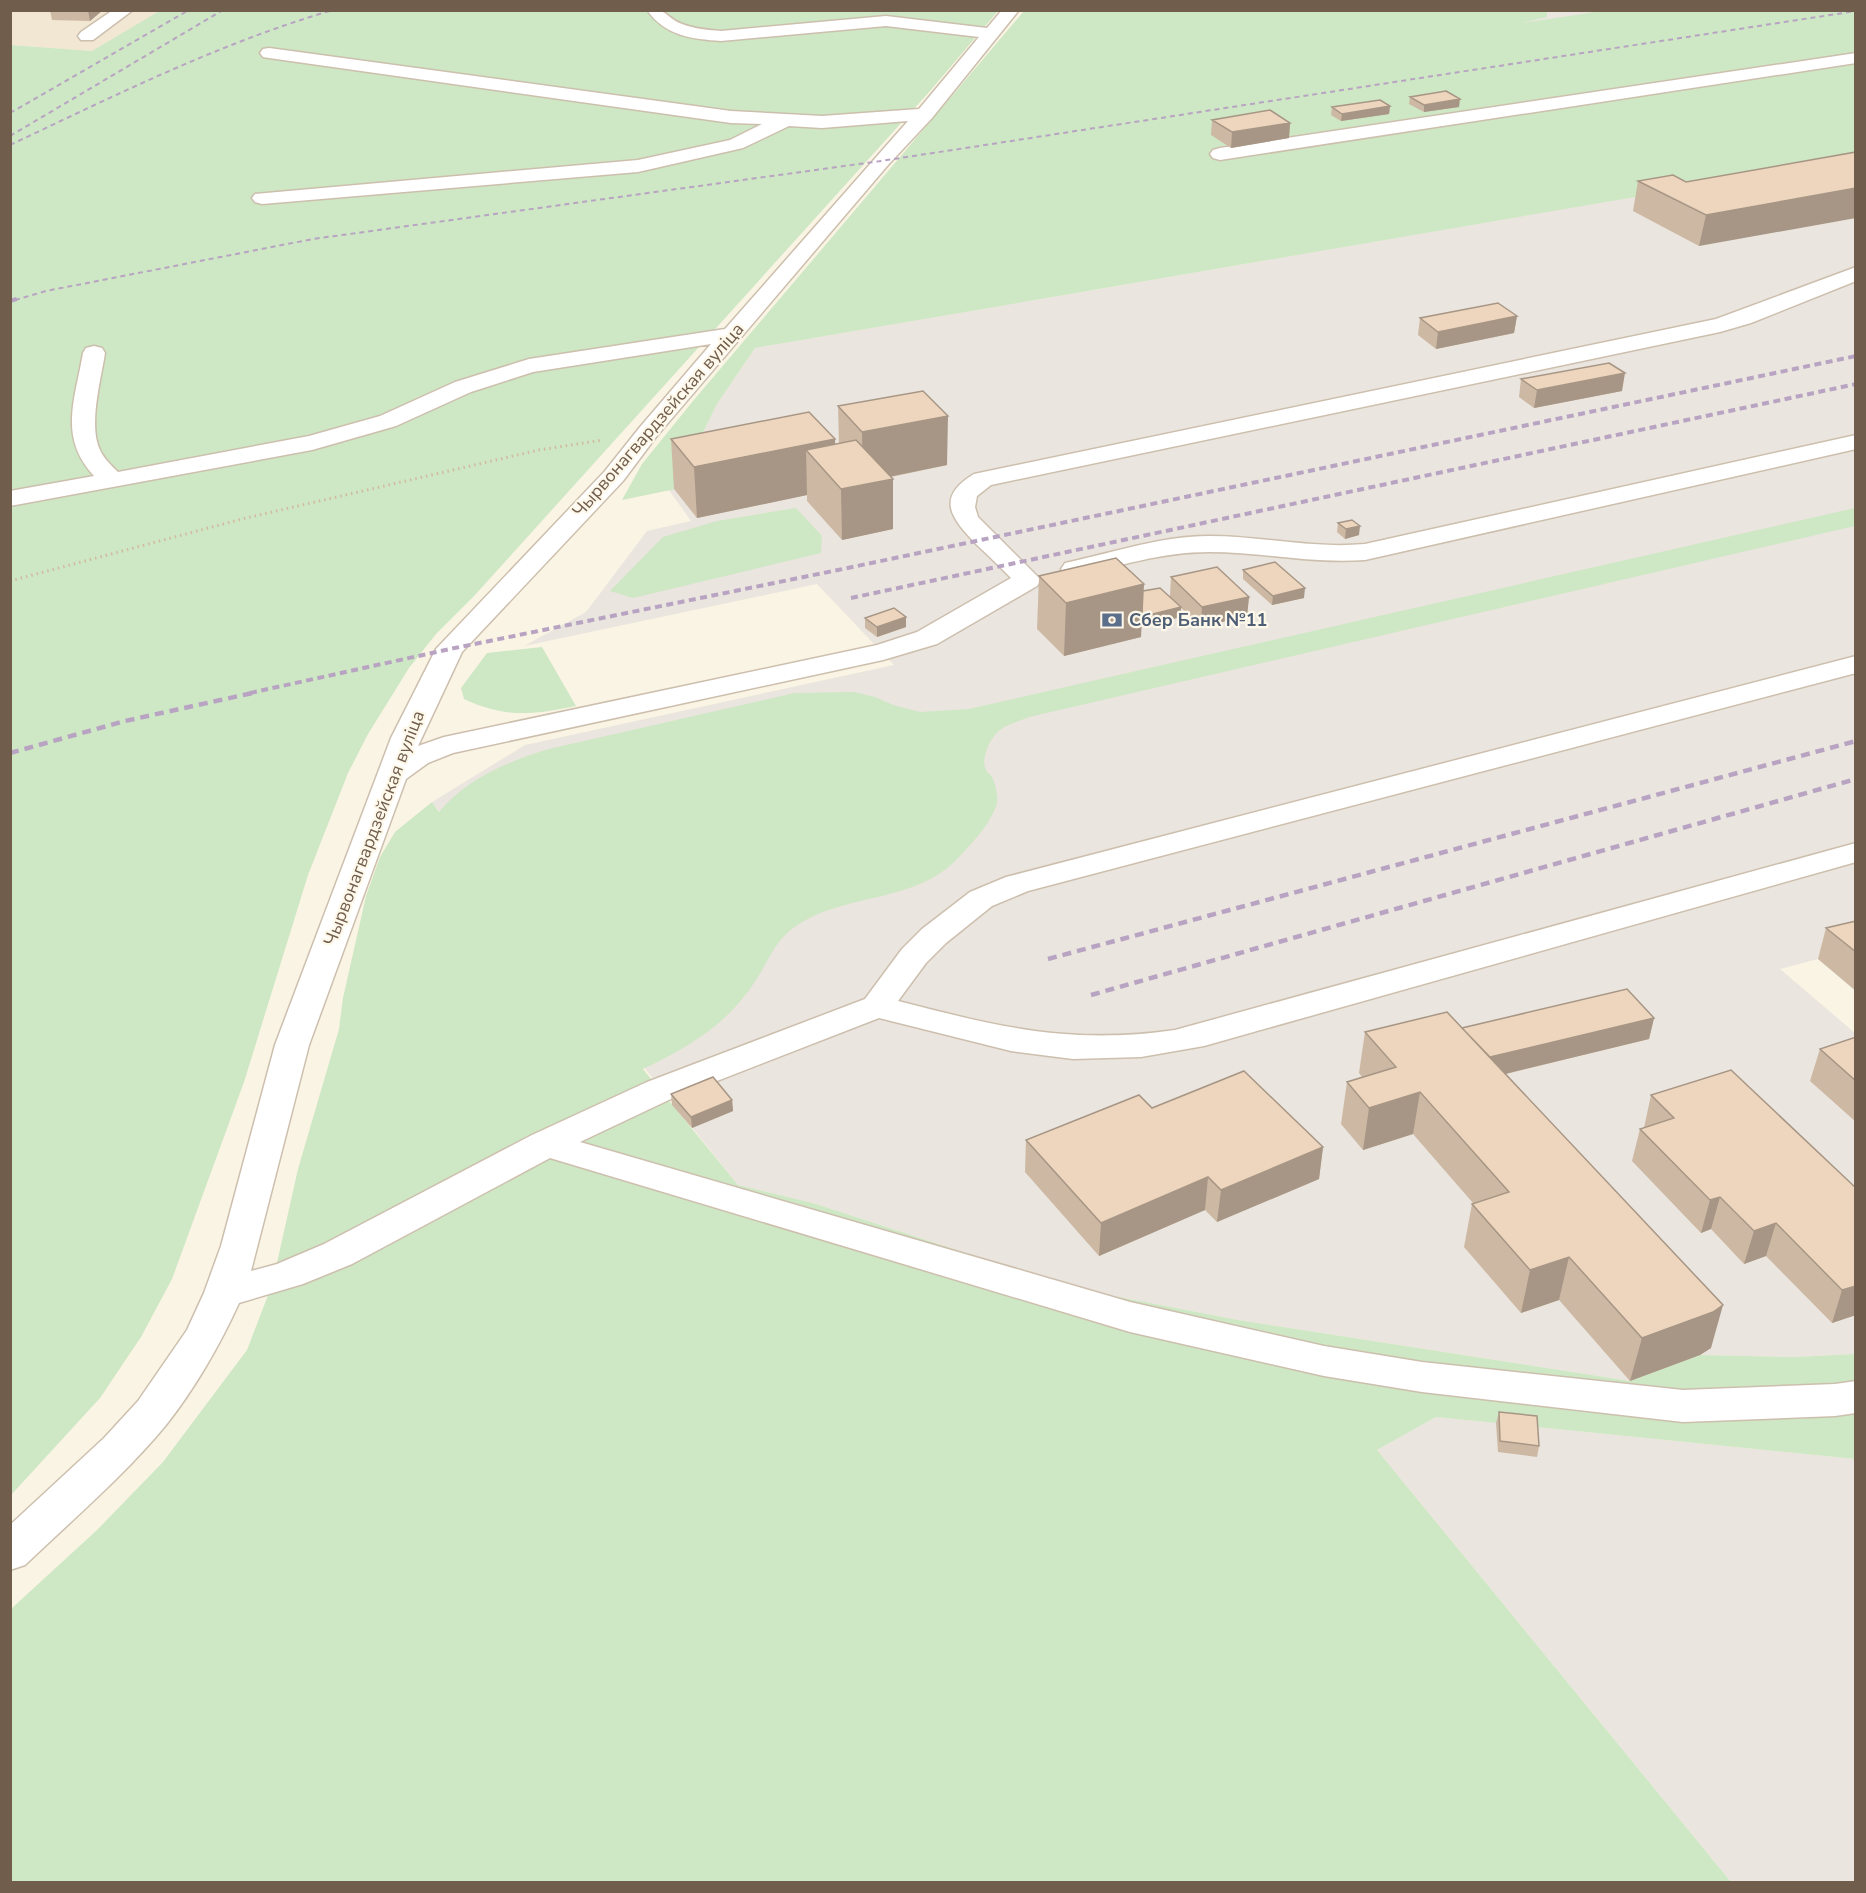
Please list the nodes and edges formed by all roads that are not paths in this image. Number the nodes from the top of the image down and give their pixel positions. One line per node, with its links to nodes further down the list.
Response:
1 (125, 10): 6 (street)
2 (655, 10): 4 (street)
3 (1011, 10): 5 (street, Чырвонагвардзейская вуліца)
4 (900, 16): 5 (street)
5 (991, 34): 9 (street, Чырвонагвардзейская вуліца)
6 (87, 36)
7 (269, 53): 10 (street)
8 (1856, 58): 11 (street)
9 (925, 114): 10 (street); 14 (street, Чырвонагвардзейская вуліца)
10 (783, 121): 12 (street)
11 (1220, 154)
12 (262, 198)
13 (1856, 273): 19 (street)
14 (733, 334): 17 (street); 21 (street, Чырвонагвардзейская вуліца)
15 (94, 353): 17 (street)
16 (1856, 442): 19 (street)
17 (112, 480): 18 (street)
18 (10, 499)
19 (1028, 580): 21 (street)
20 (1856, 664): 23 (street)
21 (393, 774): 25 (street, Чырвонагвардзейская вуліца)
22 (1856, 852): 23 (street)
23 (877, 1007): 24 (street)
24 (545, 1144): 25 (street); 26 (street)
25 (224, 1293): 27 (street, Чырвонагвардзейская вуліца)
26 (1856, 1397)
27 (10, 1552)

